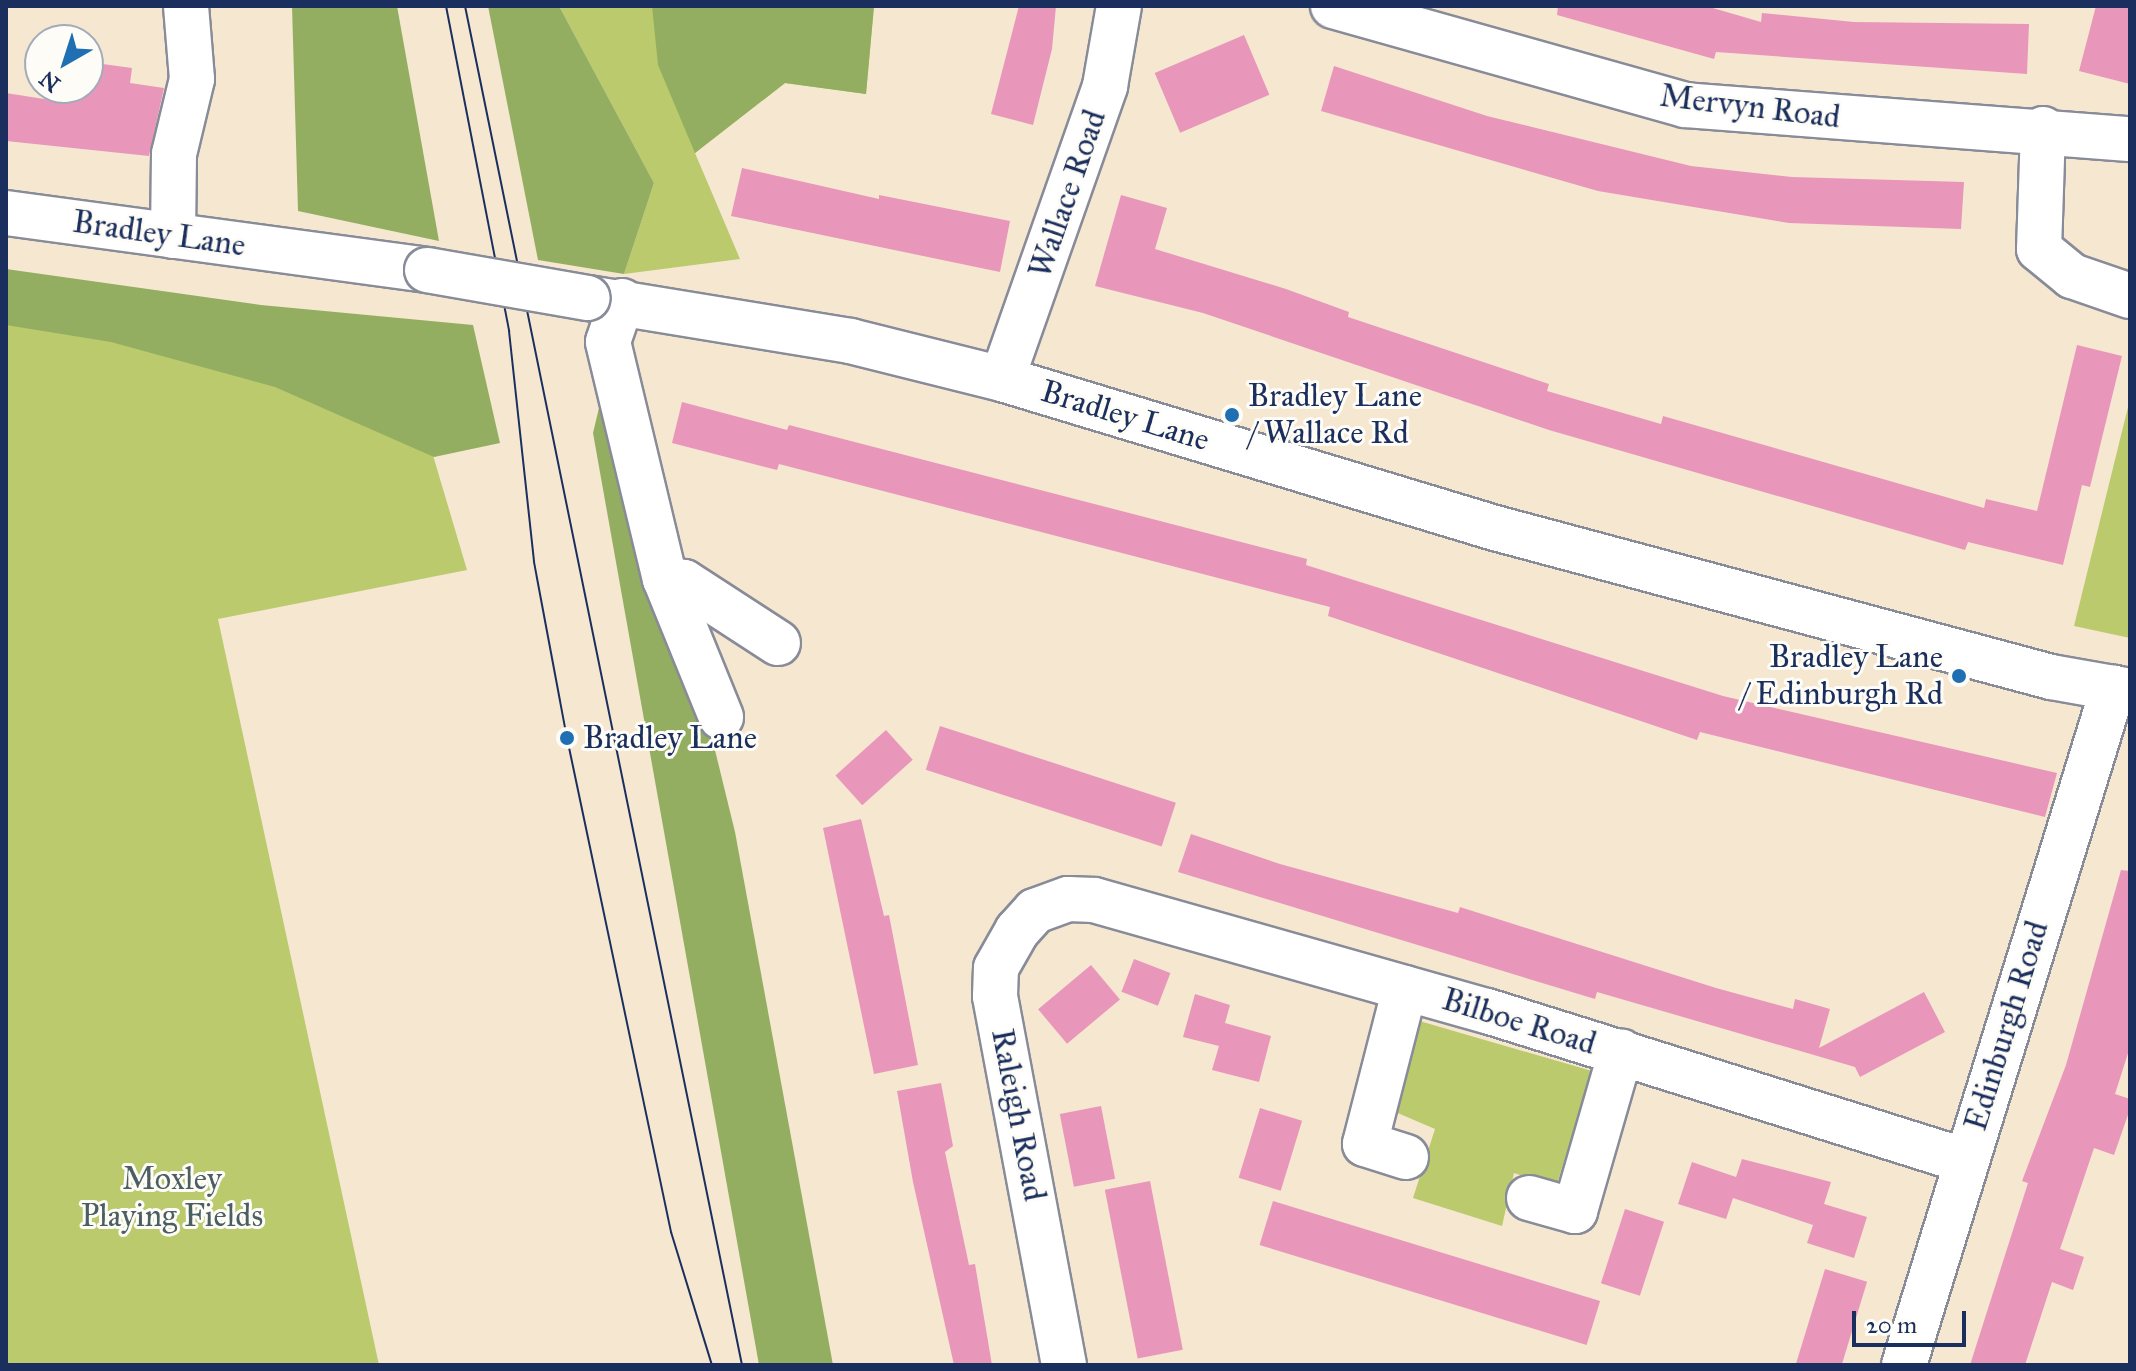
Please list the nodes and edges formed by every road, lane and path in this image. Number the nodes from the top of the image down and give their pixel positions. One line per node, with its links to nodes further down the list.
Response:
1 (186, 6): 7 (street)
2 (1119, 6): 10 (street, Wallace Road)
3 (1333, 6): 4 (street, Mervyn Road)
4 (2043, 129): 5 (street, Mervyn Road); 8 (street)
5 (2130, 139)
6 (6, 213): 7 (street, Bradley Lane)
7 (173, 236): 9 (street, Bradley Lane, bridge)
8 (2130, 296)
9 (605, 300): 10 (street, Bradley Lane); 11 (street)
10 (1002, 379): 13 (street, Bradley Lane)
11 (665, 579): 12 (street); 14 (street)
12 (778, 643)
13 (2121, 689): 19 (street, Edinburgh Road)
14 (721, 717)
15 (1068, 899): 16 (street, Bilboe Road); 21 (street, Raleigh Road)
16 (1405, 988): 17 (street, Bilboe Road); 18 (street)
17 (1621, 1052): 19 (street, Bilboe Road); 20 (street)
18 (1406, 1157)
19 (1966, 1161): 22 (street, Edinburgh Road)
20 (1529, 1198)
21 (1064, 1365)
22 (1904, 1365)

